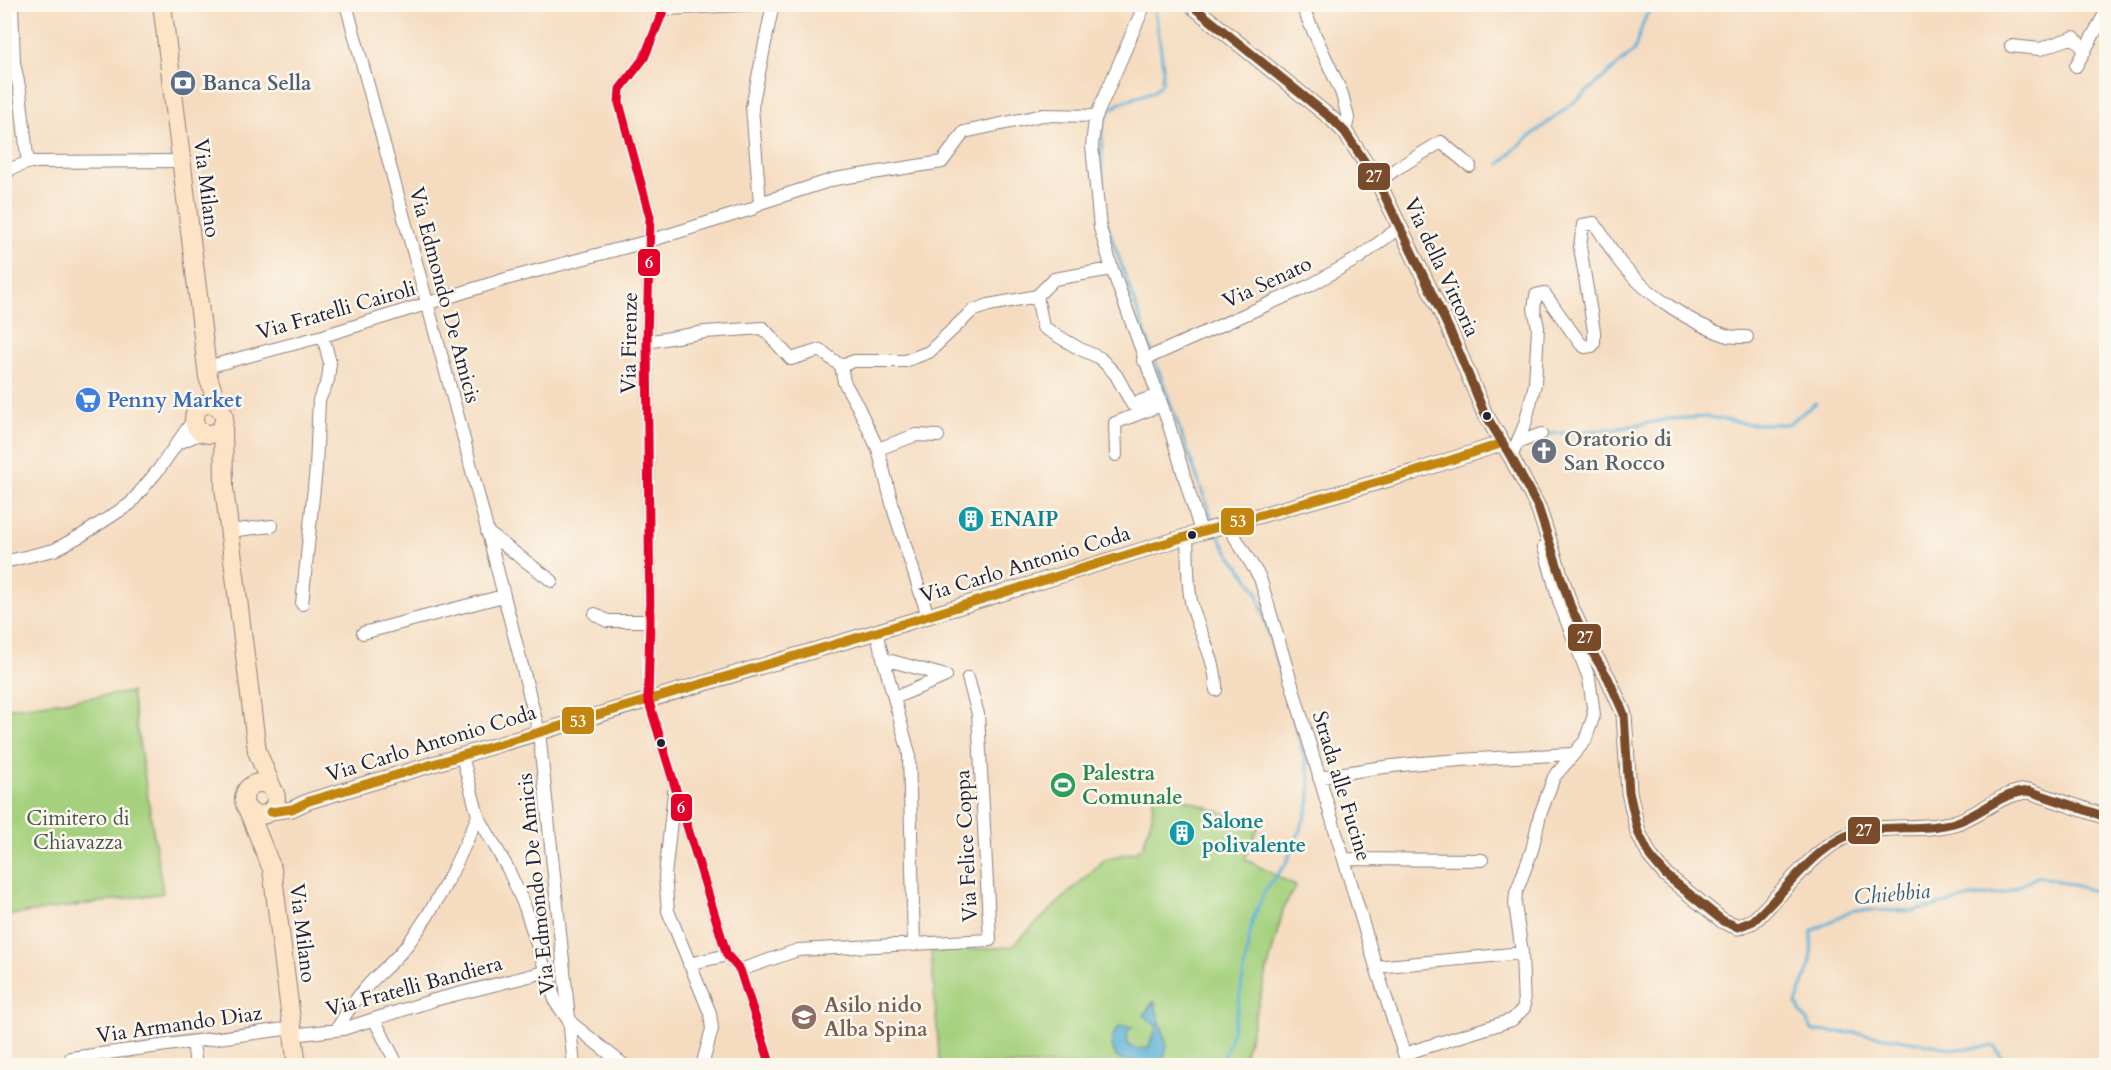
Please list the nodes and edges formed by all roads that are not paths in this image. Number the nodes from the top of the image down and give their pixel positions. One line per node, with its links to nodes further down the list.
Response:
1 (12, 4): 17 (street)
2 (162, 4): 16 (main road, Via Milano)
3 (346, 4): 26 (street, Via Edmondo De Amicis)
4 (759, 4): 9 (street)
5 (773, 4): 21 (street)
6 (1145, 4): 14 (street)
7 (1190, 4): 15 (street, Via della Vittoria)
8 (1302, 4): 15 (street)
9 (666, 7): 23 (street, Via Firenze)
10 (2106, 12): 12 (street)
11 (2011, 46): 12 (street)
12 (2085, 51): 13 (street)
13 (2076, 66)
14 (1096, 116): 21 (street, Via Fratelli Cairoli); 24 (street)
15 (1345, 132): 20 (street, Via della Vittoria)
16 (181, 161): 17 (street); 32 (main road, Via Milano)
17 (30, 162): 19 (street)
18 (1470, 166): 20 (street)
19 (4, 178)
20 (1378, 182): 22 (street, Via della Vittoria)
21 (760, 203): 23 (street, Via Fratelli Cairoli)
22 (1400, 227): 30 (street, Via Senato); 37 (street, Via della Vittoria)
23 (650, 241): 26 (street, Via Fratelli Cairoli); 29 (street, Via Firenze)
24 (1112, 269): 25 (street); 30 (street)
25 (1038, 296): 31 (street); 33 (street)
26 (426, 303): 27 (street, Via Fratelli Cairoli); 44 (street, Via Edmondo De Amicis)
27 (323, 336): 32 (street, Via Fratelli Cairoli); 49 (street)
28 (1747, 337): 37 (street)
29 (647, 342): 31 (street); 52 (street, Via Firenze)
30 (1143, 360): 33 (street)
31 (841, 366): 38 (street)
32 (208, 372): 34 (main road, Via Milano)
33 (1159, 400): 39 (street); 45 (street)
34 (208, 421): 42 (main road, Via Milano); 46 (street)
35 (1541, 434): 37 (street)
36 (938, 436): 38 (street)
37 (1510, 447): 40 (street, Via Carlo Antonio Coda); 43 (street, Via della Vittoria)
38 (878, 449): 51 (street)
39 (1116, 455)
40 (1227, 525): 45 (street, Via Carlo Antonio Coda); 64 (street, Strada alle Fucine)
41 (272, 526): 42 (street)
42 (229, 531): 62 (main road, Via Milano)
43 (1544, 531): 61 (street); 71 (street, Via della Vittoria)
44 (487, 532): 47 (street); 48 (street, Via Edmondo De Amicis)
45 (1194, 534): 51 (street, Via Carlo Antonio Coda); 57 (street)
46 (4, 562)
47 (552, 581)
48 (503, 596): 54 (street); 60 (street, Via Edmondo De Amicis)
49 (302, 604)
50 (595, 614): 52 (street)
51 (928, 616): 53 (street, Via Carlo Antonio Coda)
52 (650, 621): 59 (street, Via Firenze)
53 (876, 632): 55 (street); 59 (street, Via Carlo Antonio Coda)
54 (363, 633)
55 (884, 659): 58 (street); 58 (street)
56 (968, 678): 74 (street, Via Felice Coppa)
57 (1216, 690)
58 (894, 698): 74 (street)
59 (648, 699): 60 (street, Via Carlo Antonio Coda); 66 (street)
60 (539, 732): 63 (street, Via Carlo Antonio Coda); 82 (street, Via Edmondo De Amicis)
61 (1572, 754): 64 (street); 75 (street)
62 (258, 756): 65 (main road, Via Milano); 67 (main road, Via Milano)
63 (462, 756): 68 (street, Via Carlo Antonio Coda); 70 (street)
64 (1319, 778): 72 (street, Strada alle Fucine)
65 (251, 786): 67 (main road); 69 (main road, Via Milano)
66 (675, 786): 76 (street); 77 (street)
67 (274, 792): 68 (street, Via Carlo Antonio Coda); 69 (main road)
68 (309, 801): 69 (street, Via Carlo Antonio Coda)
69 (261, 812): 84 (main road, Via Milano)
70 (478, 816): 80 (street); 83 (street)
71 (2106, 817)
72 (1344, 859): 73 (street); 78 (street, Strada alle Fucine)
73 (1482, 860)
74 (914, 945): 79 (street, Via Felice Coppa)
75 (1522, 953): 78 (street); 87 (street)
76 (727, 955): 77 (street); 79 (street)
77 (689, 964): 93 (street)
78 (1376, 966): 87 (street, Strada alle Fucine)
79 (740, 970): 94 (street)
80 (545, 972): 81 (street, Via Fratelli Bandiera); 82 (street)
81 (374, 1019): 83 (street, Via Fratelli Bandiera); 90 (street)
82 (570, 1022): 91 (street, Via Edmondo De Amicis); 92 (street)
83 (337, 1029): 84 (street, Via Fratelli Bandiera)
84 (292, 1032): 85 (street, Via Armando Diaz); 89 (main road, Via Milano)
85 (193, 1041): 86 (street, Via Armando Diaz); 88 (street)
86 (71, 1058)
87 (1406, 1060)
88 (196, 1065)
89 (297, 1065)
90 (398, 1065)
91 (574, 1065)
92 (625, 1065)
93 (702, 1065)
94 (771, 1065)

